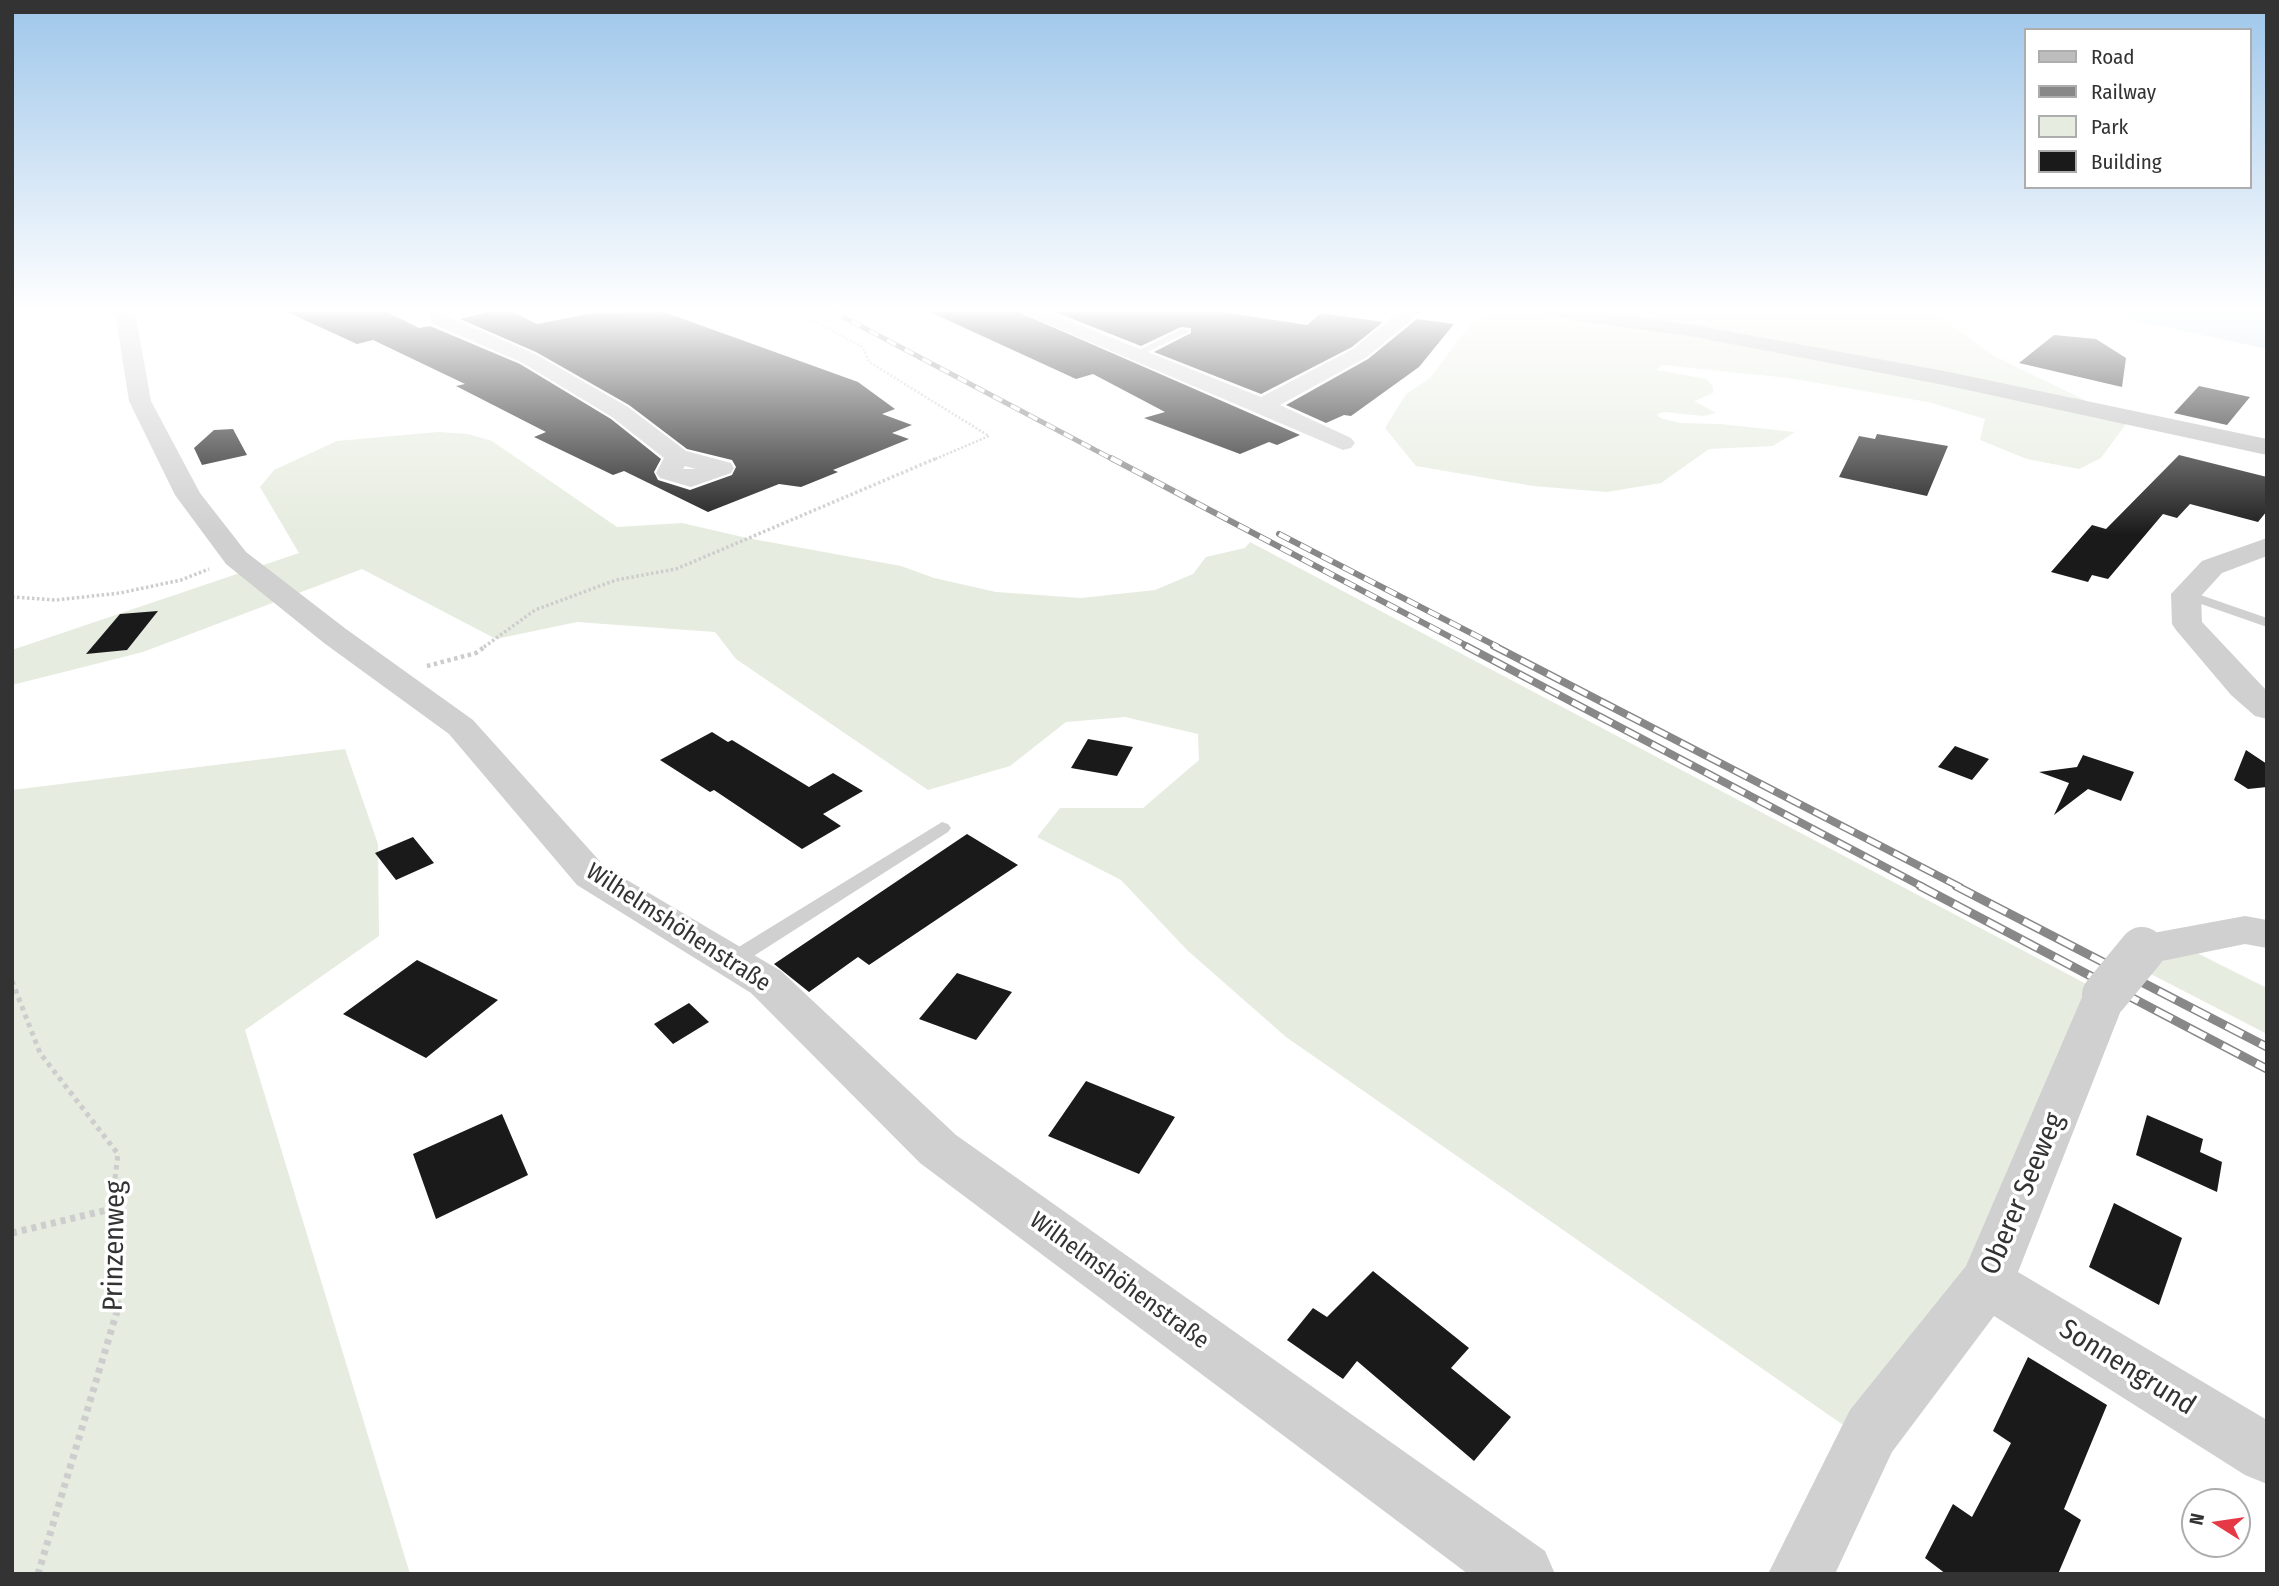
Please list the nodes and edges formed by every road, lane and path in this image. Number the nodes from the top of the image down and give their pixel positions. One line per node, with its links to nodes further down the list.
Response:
1 (137, 386): 12 (street, Wilhelmshöhenstraße)
2 (576, 386): 10 (street)
3 (908, 386): 16 (path)
4 (1214, 386): 7 (street)
5 (1298, 386): 7 (street)
6 (1983, 386): 9 (main road)
7 (1262, 405): 8 (street)
8 (1343, 443)
9 (2267, 447)
10 (677, 456)
11 (2267, 546): 13 (street)
12 (236, 558): 14 (path); 16 (street, Wilhelmshöhenstraße)
13 (2186, 594): 15 (lane); 17 (street)
14 (12, 597)
15 (2267, 623)
16 (389, 675): 20 (street, Wilhelmshöhenstraße)
17 (2267, 709)
18 (942, 828): 20 (lane)
19 (2267, 934): 24 (street, Oberer Seeweg, bridge)
20 (731, 961): 27 (street, Wilhelmshöhenstraße)
21 (12, 981): 22 (path, Prinzenweg)
22 (111, 1209): 23 (path); 26 (path, Prinzenweg)
23 (12, 1233)
24 (1987, 1282): 25 (street, Sonnengrund); 28 (street, Oberer Seeweg)
25 (2267, 1454)
26 (38, 1574)
27 (1522, 1574)
28 (1801, 1574)

